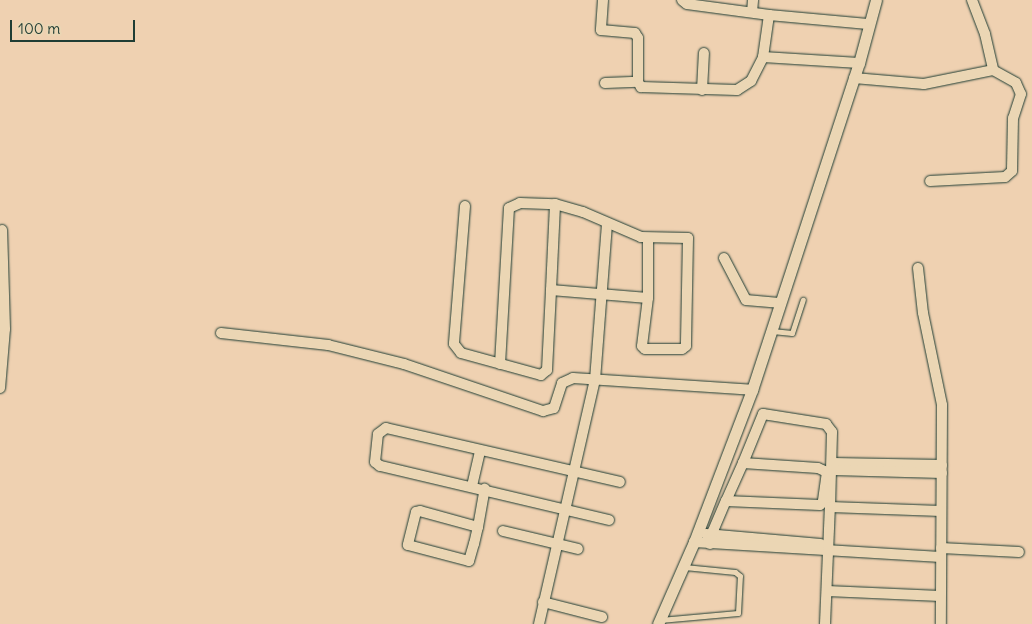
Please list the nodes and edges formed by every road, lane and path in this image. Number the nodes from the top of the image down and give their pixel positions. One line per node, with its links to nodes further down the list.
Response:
1 (603, 0): 14 (street)
2 (682, 0): 6 (street)
3 (752, 0): 6 (street)
4 (876, 0): 8 (street)
5 (972, 0): 12 (street)
6 (752, 12): 7 (street)
7 (769, 16): 8 (street); 10 (street)
8 (868, 24): 11 (street)
9 (704, 53): 16 (street)
10 (763, 57): 11 (street); 16 (street)
11 (859, 62): 13 (street)
12 (993, 70): 13 (street); 17 (street)
13 (854, 78): 29 (street)
14 (638, 82): 15 (street); 16 (street)
15 (605, 83)
16 (702, 90)
17 (930, 181)
18 (555, 204): 20 (street); 25 (street); 32 (street)
19 (465, 206): 32 (street)
20 (607, 223): 22 (street); 26 (street)
21 (2, 230): 34 (street)
22 (648, 238): 27 (street); 27 (street)
23 (724, 258): 29 (street)
24 (918, 268): 39 (street)
25 (551, 290): 26 (street); 32 (street)
26 (600, 292): 27 (street); 33 (street)
27 (648, 298)
28 (803, 300): 30 (lane)
29 (779, 303): 30 (street)
30 (769, 330): 35 (street)
31 (221, 334): 33 (street)
32 (500, 364)
33 (595, 380): 35 (street); 40 (street)
34 (0, 388)
35 (752, 390): 51 (street)
36 (480, 452): 40 (street); 42 (street); 42 (street)
37 (743, 463): 38 (street); 44 (street); 44 (street)
38 (833, 467): 39 (street); 45 (street)
39 (942, 470): 47 (street)
40 (574, 472): 41 (street); 46 (street)
41 (620, 482)
42 (472, 486): 43 (street)
43 (485, 490): 46 (street); 49 (street)
44 (726, 501): 52 (street)
45 (830, 507): 47 (street); 54 (street)
46 (565, 509): 48 (street); 53 (street)
47 (941, 511): 56 (street)
48 (609, 520)
49 (478, 527): 49 (street)
50 (503, 531): 53 (street)
51 (696, 537): 52 (street); 58 (street)
52 (711, 540): 54 (street)
53 (557, 544): 55 (street); 61 (street)
54 (829, 548): 56 (street); 59 (street)
55 (578, 549)
56 (941, 552): 57 (street); 60 (street)
57 (1019, 552)
58 (684, 567): 63 (street); 63 (lane)
59 (827, 590): 60 (street); 65 (street)
60 (940, 596): 66 (street)
61 (543, 602): 62 (street); 64 (street)
62 (602, 617)
63 (659, 622)
64 (539, 624)
65 (825, 624)
66 (940, 624)

